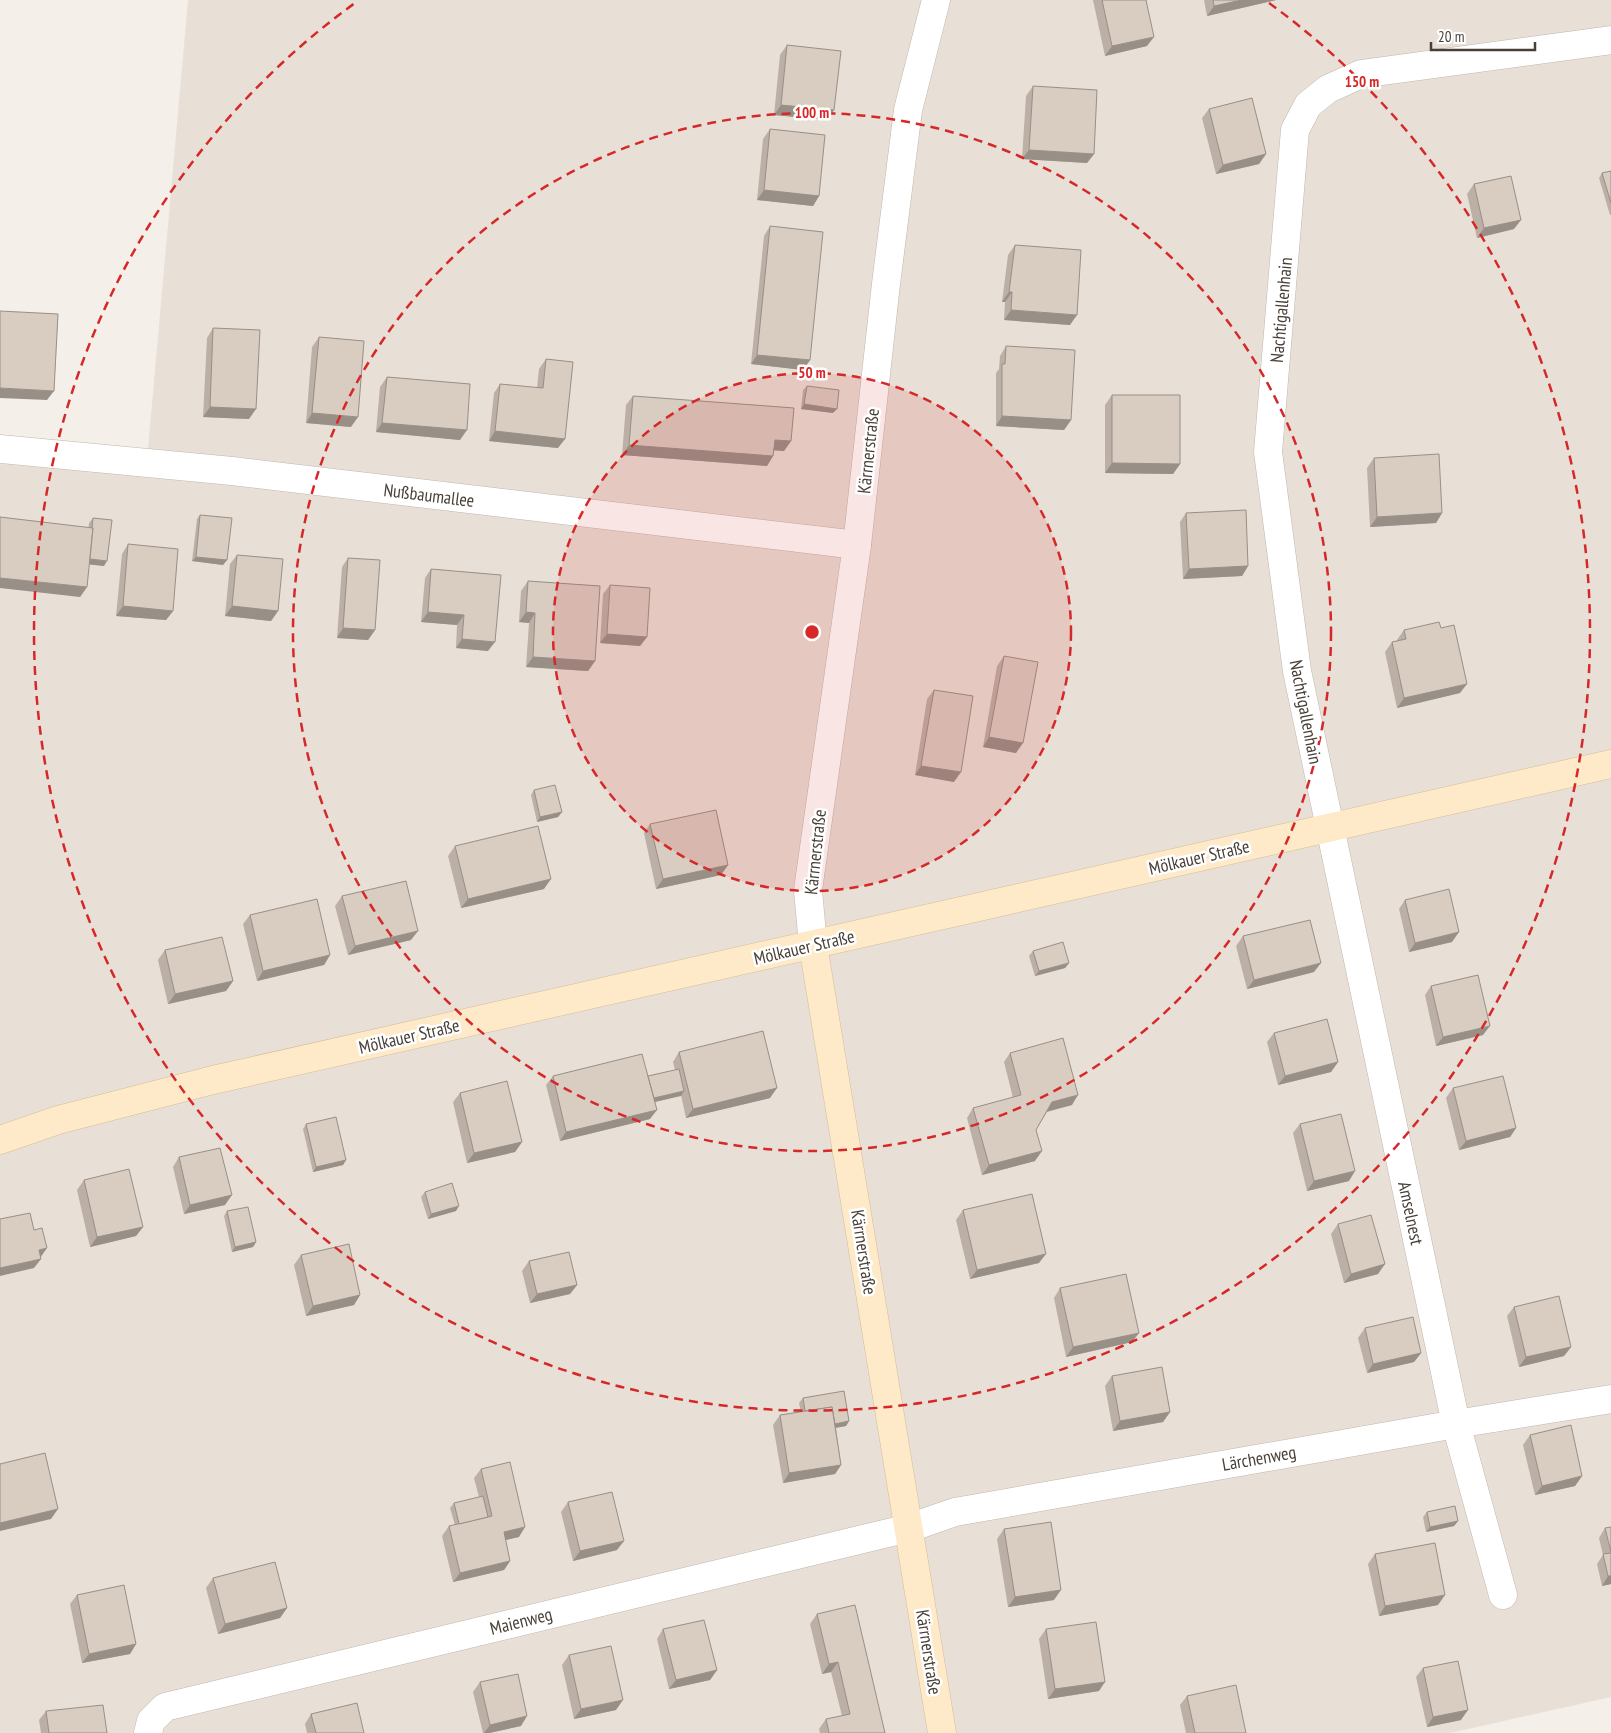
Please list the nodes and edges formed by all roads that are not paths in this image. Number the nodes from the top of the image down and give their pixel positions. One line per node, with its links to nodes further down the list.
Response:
1 (936, 0): 4 (street, Kärrnerstraße)
2 (1611, 40): 6 (street, Nachtigallenhain)
3 (0, 449): 4 (street, Nußbaumallee)
4 (857, 546): 7 (street, Kärrnerstraße)
5 (1611, 764): 6 (street, Mölkauer Straße)
6 (1330, 828): 7 (street, Mölkauer Straße); 10 (street, Amselnest)
7 (813, 945): 8 (street, Mölkauer Straße); 11 (street, Kärrnerstraße)
8 (0, 1140)
9 (1611, 1399): 10 (street, Lärchenweg)
10 (1456, 1424): 11 (street, Lärchenweg); 12 (street, Amselnest)
11 (909, 1528): 13 (street, Maienweg); 14 (street, Kärrnerstraße)
12 (1504, 1595)
13 (148, 1733)
14 (942, 1733)

